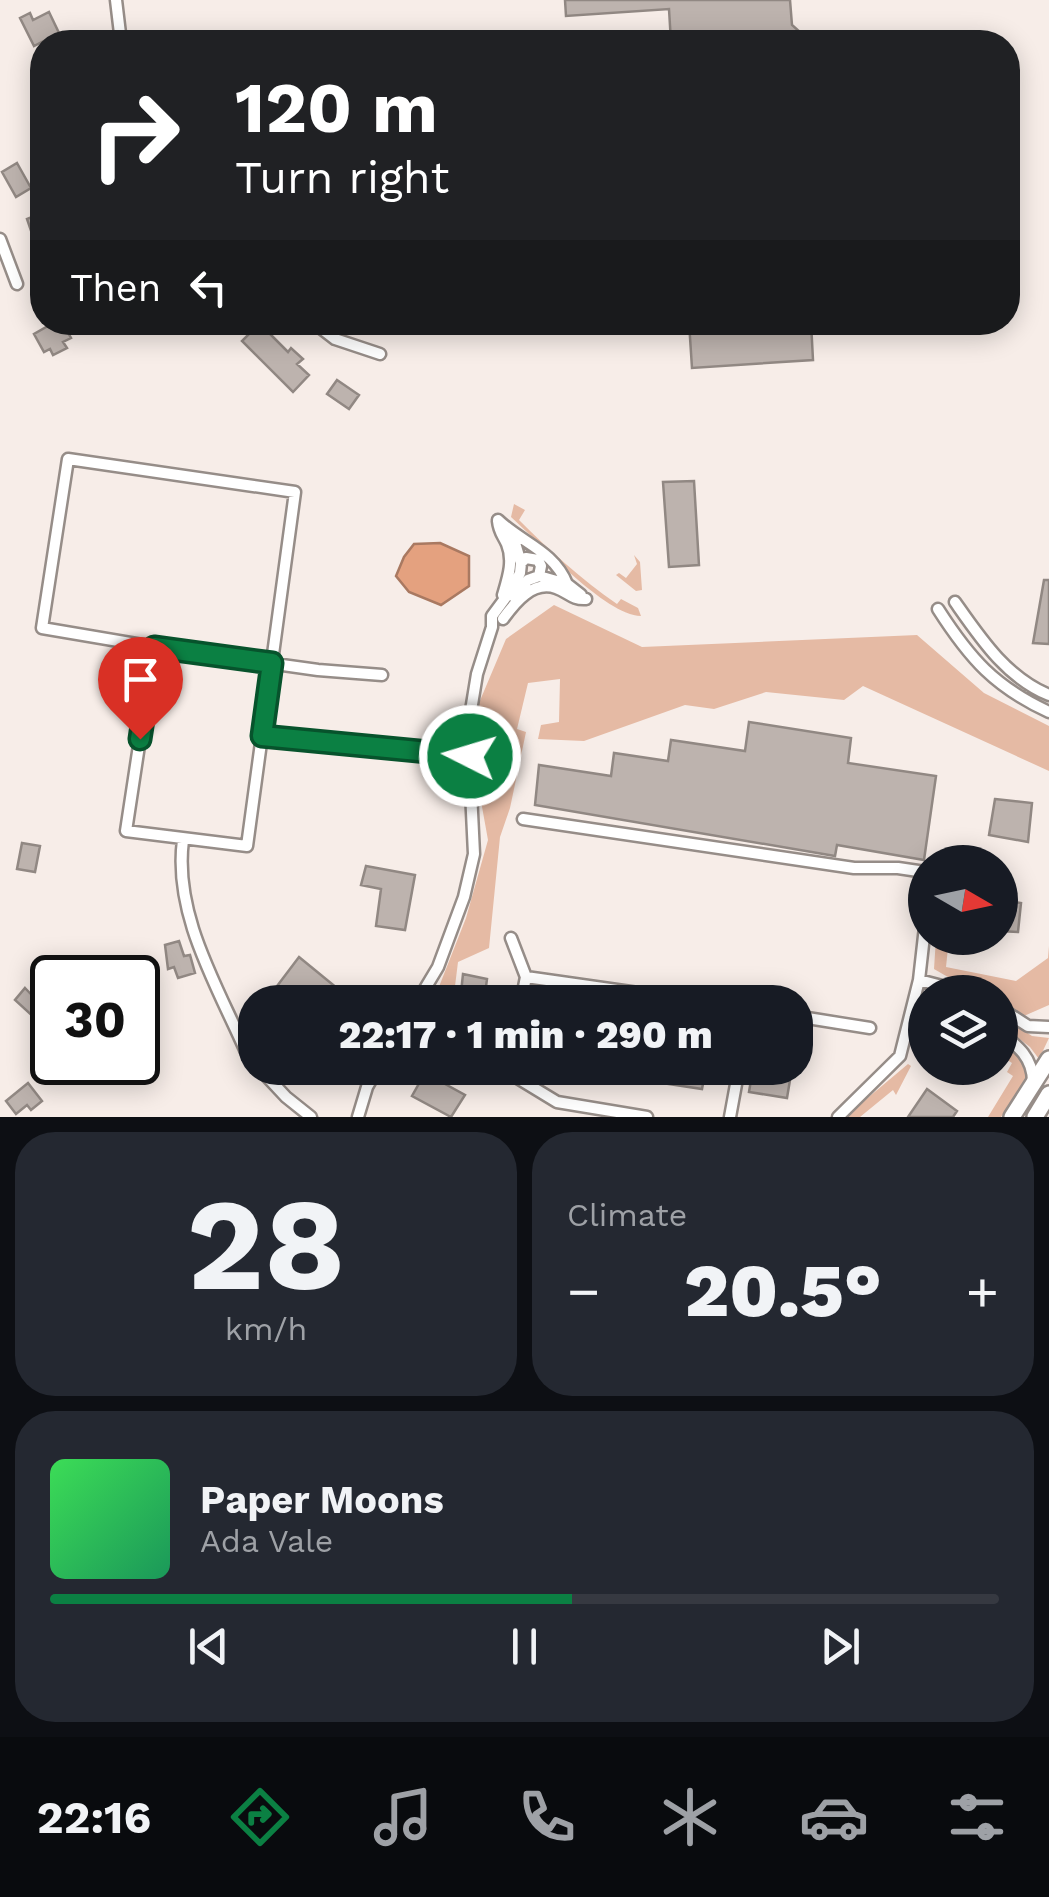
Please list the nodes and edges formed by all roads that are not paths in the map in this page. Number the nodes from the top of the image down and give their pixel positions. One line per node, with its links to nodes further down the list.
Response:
1 (116, 0): 2 (street)
2 (120, 30)
3 (0, 239): 4 (street)
4 (18, 284)
5 (330, 335): 6 (street)
6 (380, 354)
7 (512, 533): 8 (street); 10 (street); 12 (street)
8 (530, 542): 9 (street); 10 (street)
9 (557, 564): 10 (street); 11 (street)
10 (530, 569): 11 (street); 12 (street); 15 (street)
11 (568, 584): 15 (street)
12 (500, 602): 16 (street)
13 (956, 602): 20 (street)
14 (938, 609): 21 (street)
15 (503, 619): 16 (street)
16 (492, 628): 23 (street)
17 (154, 647): 18 (street); 18 (street); 25 (street)
18 (272, 663): 19 (street); 22 (street)
19 (382, 675)
20 (1049, 694)
21 (1049, 712)
22 (262, 736): 23 (street); 25 (street)
23 (470, 756): 30 (street)
24 (523, 818): 26 (street)
25 (183, 840): 38 (street)
26 (908, 869)
27 (511, 938): 28 (street)
28 (526, 977): 29 (street); 31 (street)
29 (560, 982): 32 (street); 33 (street)
30 (426, 985)
31 (524, 985)
32 (560, 985)
33 (581, 985)
34 (813, 1019): 36 (street)
35 (1018, 1020): 37 (street)
36 (870, 1028)
37 (1049, 1028)
38 (238, 1034)
39 (908, 1035): 52 (street)
40 (1018, 1046): 42 (street)
41 (1049, 1059): 42 (main road)
42 (1033, 1084): 53 (main road)
43 (276, 1085): 48 (street)
44 (367, 1085): 49 (street)
45 (531, 1085): 50 (street)
46 (736, 1085): 51 (street)
47 (1049, 1094): 54 (main road)
48 (311, 1117)
49 (358, 1117)
50 (647, 1117)
51 (730, 1117)
52 (838, 1117)
53 (1012, 1117)
54 (1034, 1117)

